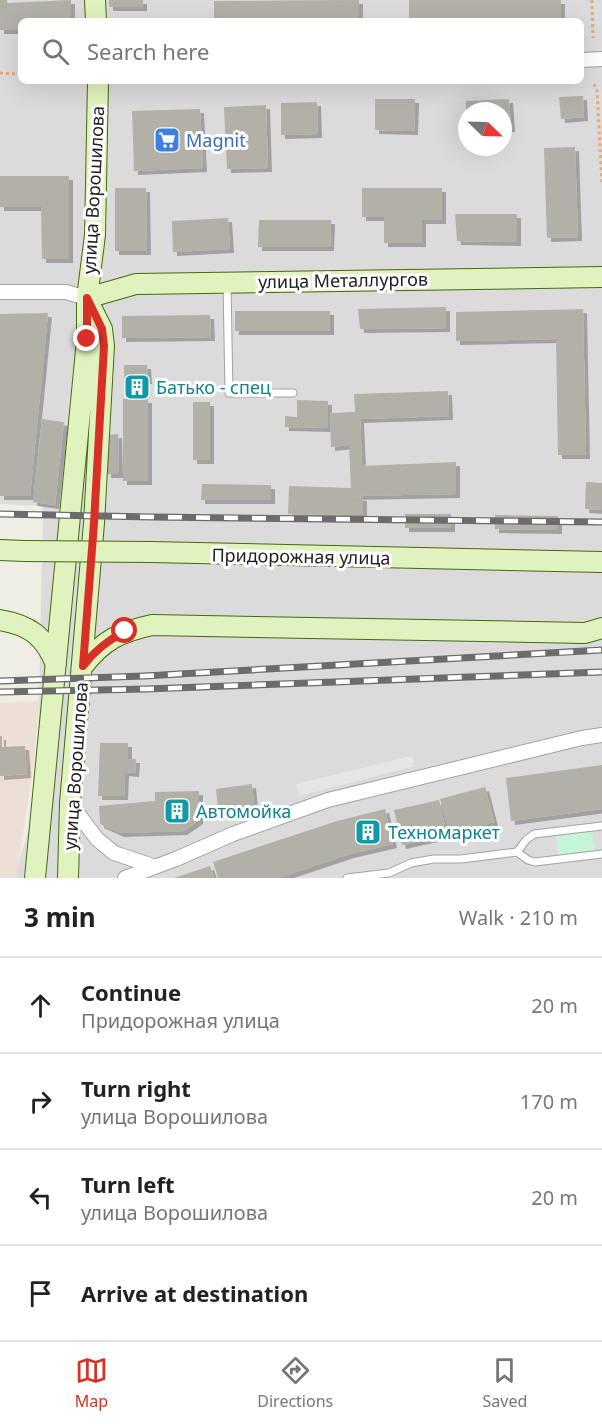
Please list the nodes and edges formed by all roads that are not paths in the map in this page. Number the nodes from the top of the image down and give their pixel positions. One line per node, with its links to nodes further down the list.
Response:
1 (95, 0): 2 (main road)
2 (96, 18)
3 (602, 59): 4 (street)
4 (584, 60)
5 (98, 84): 9 (main road, улица Ворошилова)
6 (602, 277): 7 (main road, улица Металлургов)
7 (227, 281): 9 (main road, улица Металлургов); 10 (lane)
8 (0, 292): 9 (street)
9 (87, 298): 15 (main road, улица Ворошилова); 16 (main road, улица Ворошилова)
10 (293, 393)
11 (0, 550): 12 (main road, Придорожная улица, bridge)
12 (602, 562)
13 (0, 620): 15 (main road)
14 (602, 628): 16 (main road)
15 (56, 664): 23 (main road, улица Ворошилова)
16 (83, 666): 18 (main road, улица Ворошилова)
17 (602, 735): 22 (street)
18 (70, 803): 22 (street); 24 (main road, улица Ворошилова)
19 (602, 826): 20 (lane)
20 (517, 852): 21 (lane); 26 (lane)
21 (602, 854)
22 (153, 866): 25 (street)
23 (35, 878)
24 (68, 878)
25 (125, 878)
26 (347, 878)

